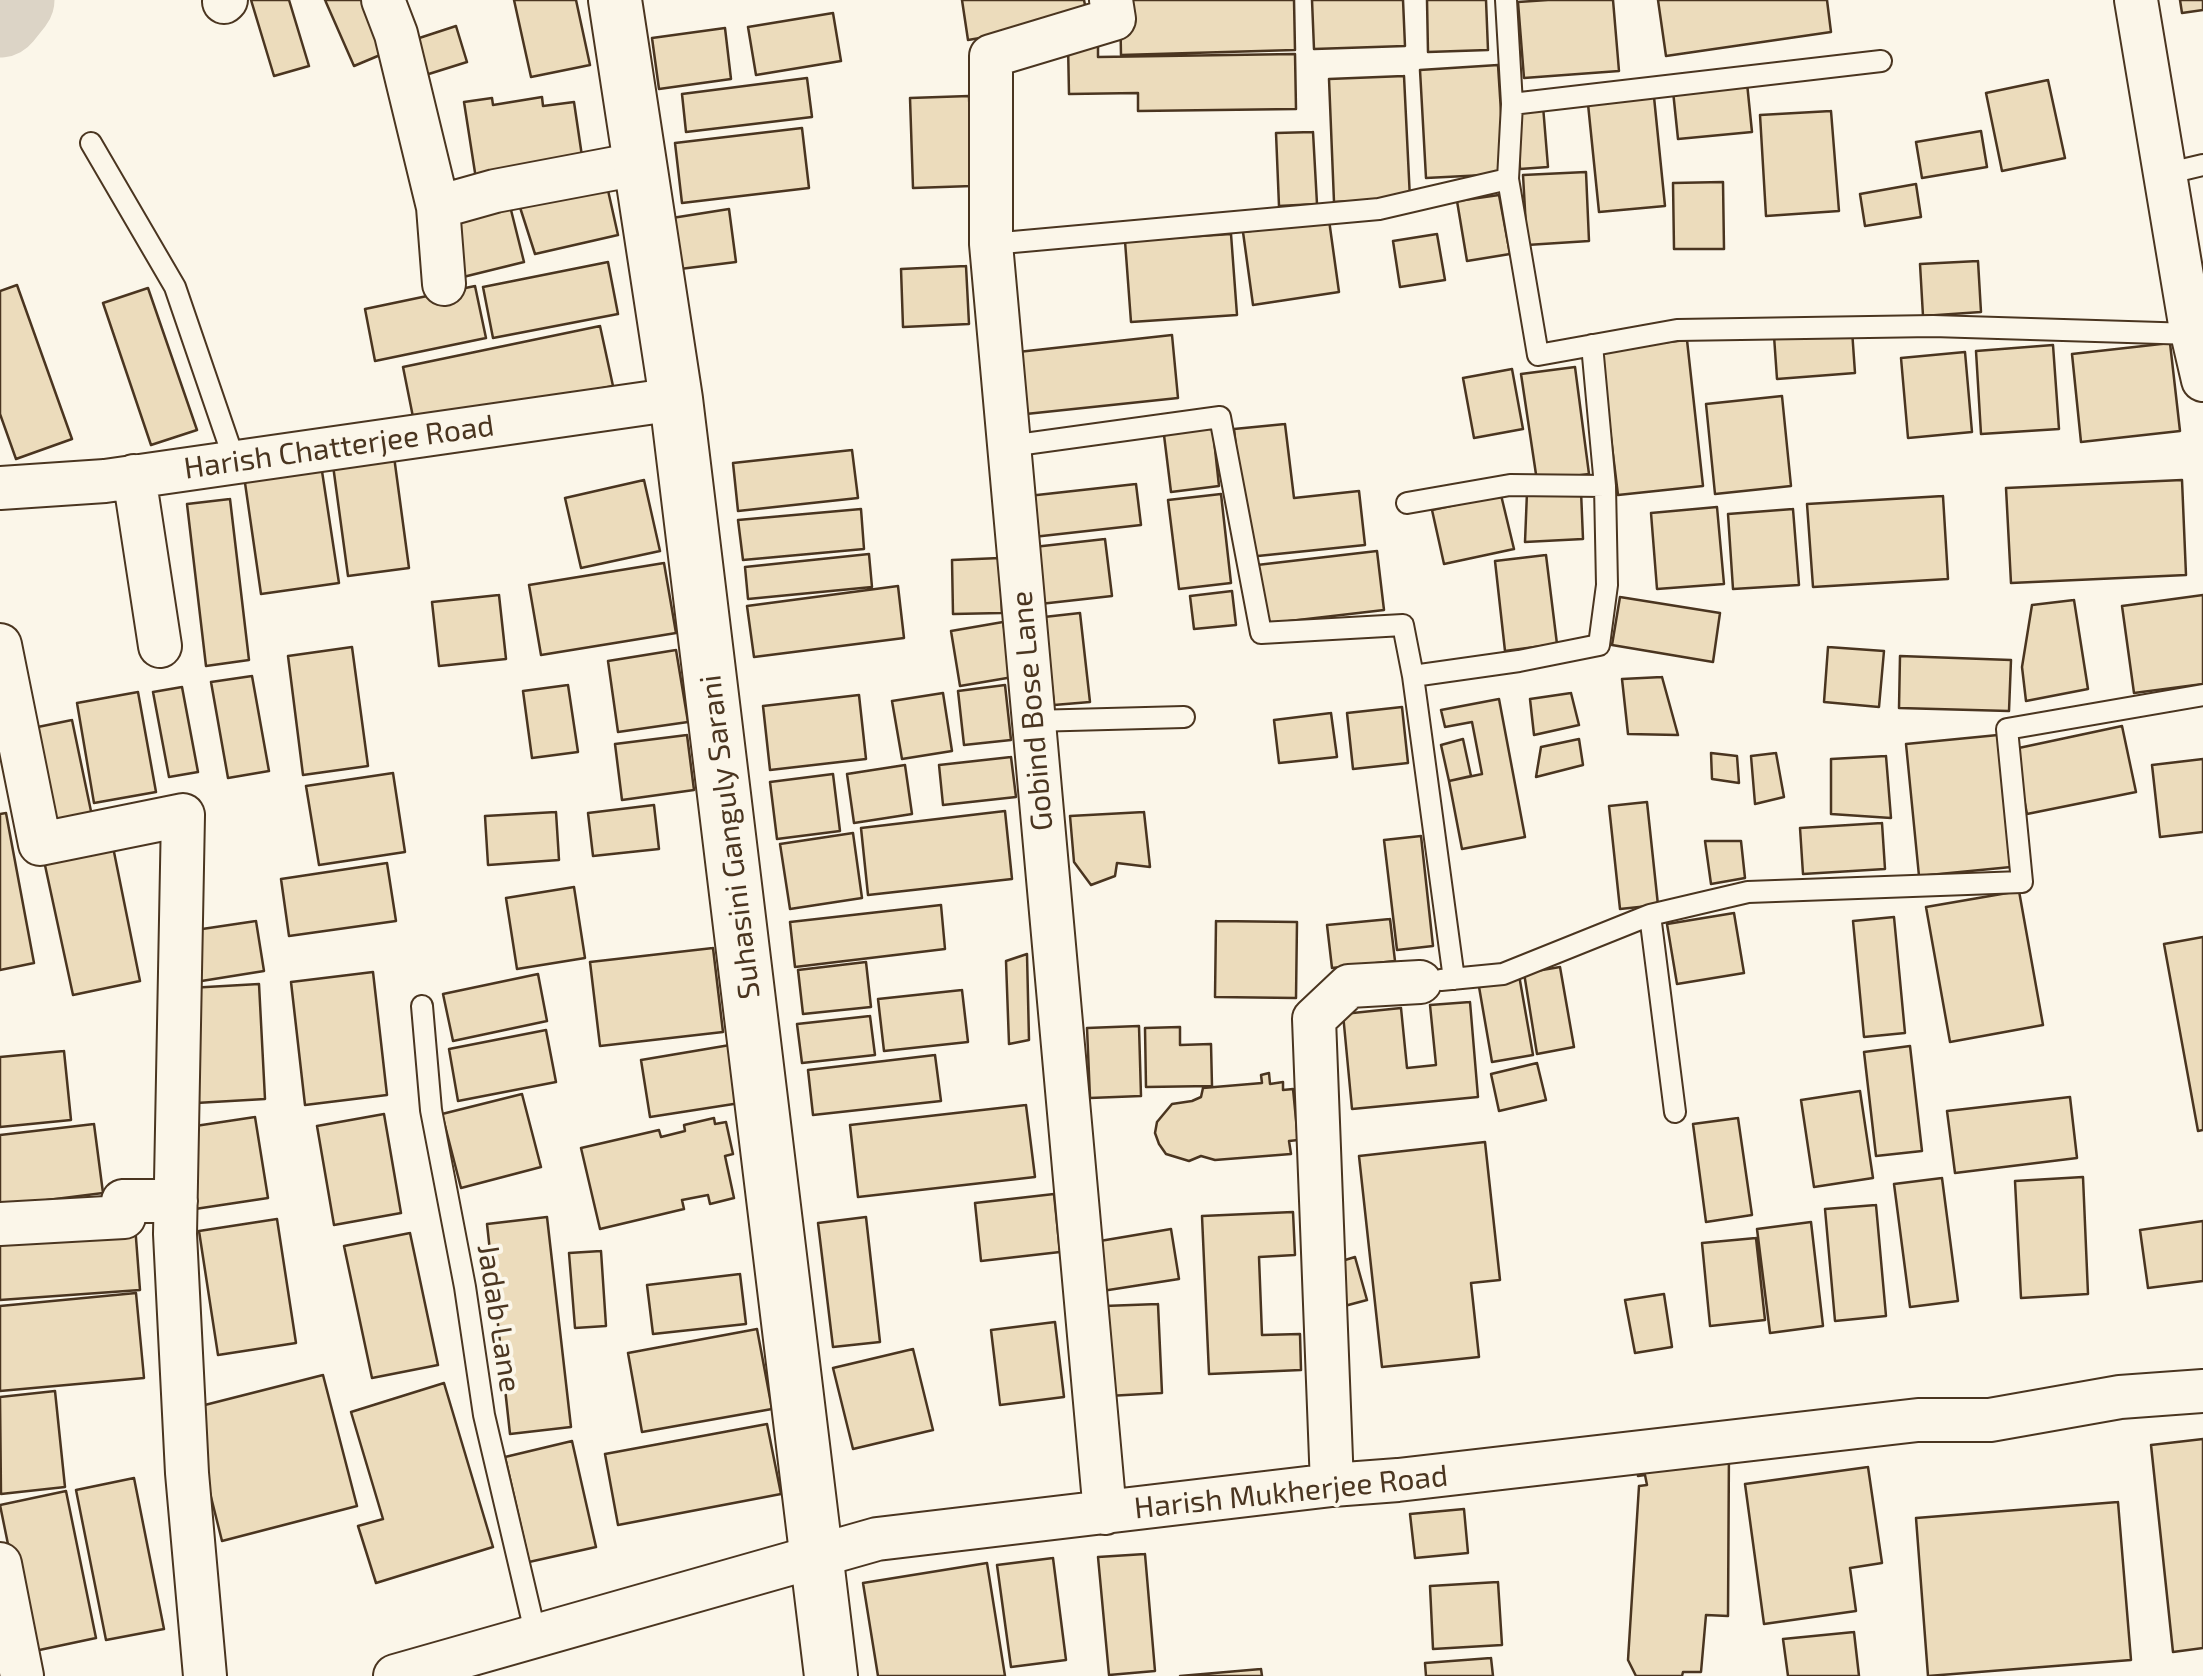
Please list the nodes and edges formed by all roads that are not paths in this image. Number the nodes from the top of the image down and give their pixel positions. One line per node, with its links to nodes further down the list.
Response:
1 (383, 0): 12 (street)
2 (615, 0): 9 (street, Suhasini Ganguly Sarani)
3 (1112, 0): 13 (street, Gobind Bose Lane)
4 (1506, 0): 7 (lane)
5 (2136, 0): 10 (street)
6 (1881, 61): 7 (lane)
7 (1512, 104): 11 (lane)
8 (91, 143): 20 (lane)
9 (643, 163): 12 (street); 18 (street, Suhasini Ganguly Sarani)
10 (2184, 169): 15 (street)
11 (1508, 179): 13 (lane); 16 (lane)
12 (438, 207): 14 (street)
13 (991, 244): 19 (street, Gobind Bose Lane)
14 (444, 284)
15 (2193, 334): 16 (lane); 17 (street)
16 (1592, 346): 22 (lane)
17 (2203, 380)
18 (676, 399): 20 (street, Harish Chatterjee Road); 40 (street, Suhasini Ganguly Sarani)
19 (1010, 446): 27 (lane); 30 (street, Gobind Bose Lane)
20 (235, 462): 21 (street, Harish Chatterjee Road)
21 (134, 476): 23 (street, Harish Chatterjee Road); 26 (street)
22 (1605, 486): 24 (lane); 27 (lane)
23 (0, 488)
24 (1407, 502)
25 (0, 645): 35 (street)
26 (160, 646)
27 (1412, 676): 32 (lane)
28 (2203, 695): 31 (lane)
29 (1184, 717): 30 (lane)
30 (1032, 722): 39 (street, Gobind Bose Lane)
31 (1650, 916): 32 (lane); 34 (lane)
32 (1437, 981): 38 (street)
33 (422, 1006): 42 (lane, Jadab Lane)
34 (1676, 1112)
35 (176, 1201): 36 (street); 44 (street)
36 (0, 1224)
37 (2203, 1391): 38 (street, Harish Mukherjee Road)
38 (1332, 1484): 39 (street, Harish Mukherjee Road)
39 (1105, 1512): 40 (street, Harish Mukherjee Road)
40 (817, 1558): 42 (street, Harish Mukherjee Road); 46 (street, Suhasini Ganguly Sarani)
41 (0, 1564): 43 (street)
42 (536, 1636): 45 (street, Harish Mukherjee Road)
43 (22, 1676)
44 (204, 1676)
45 (395, 1676)
46 (832, 1676)

